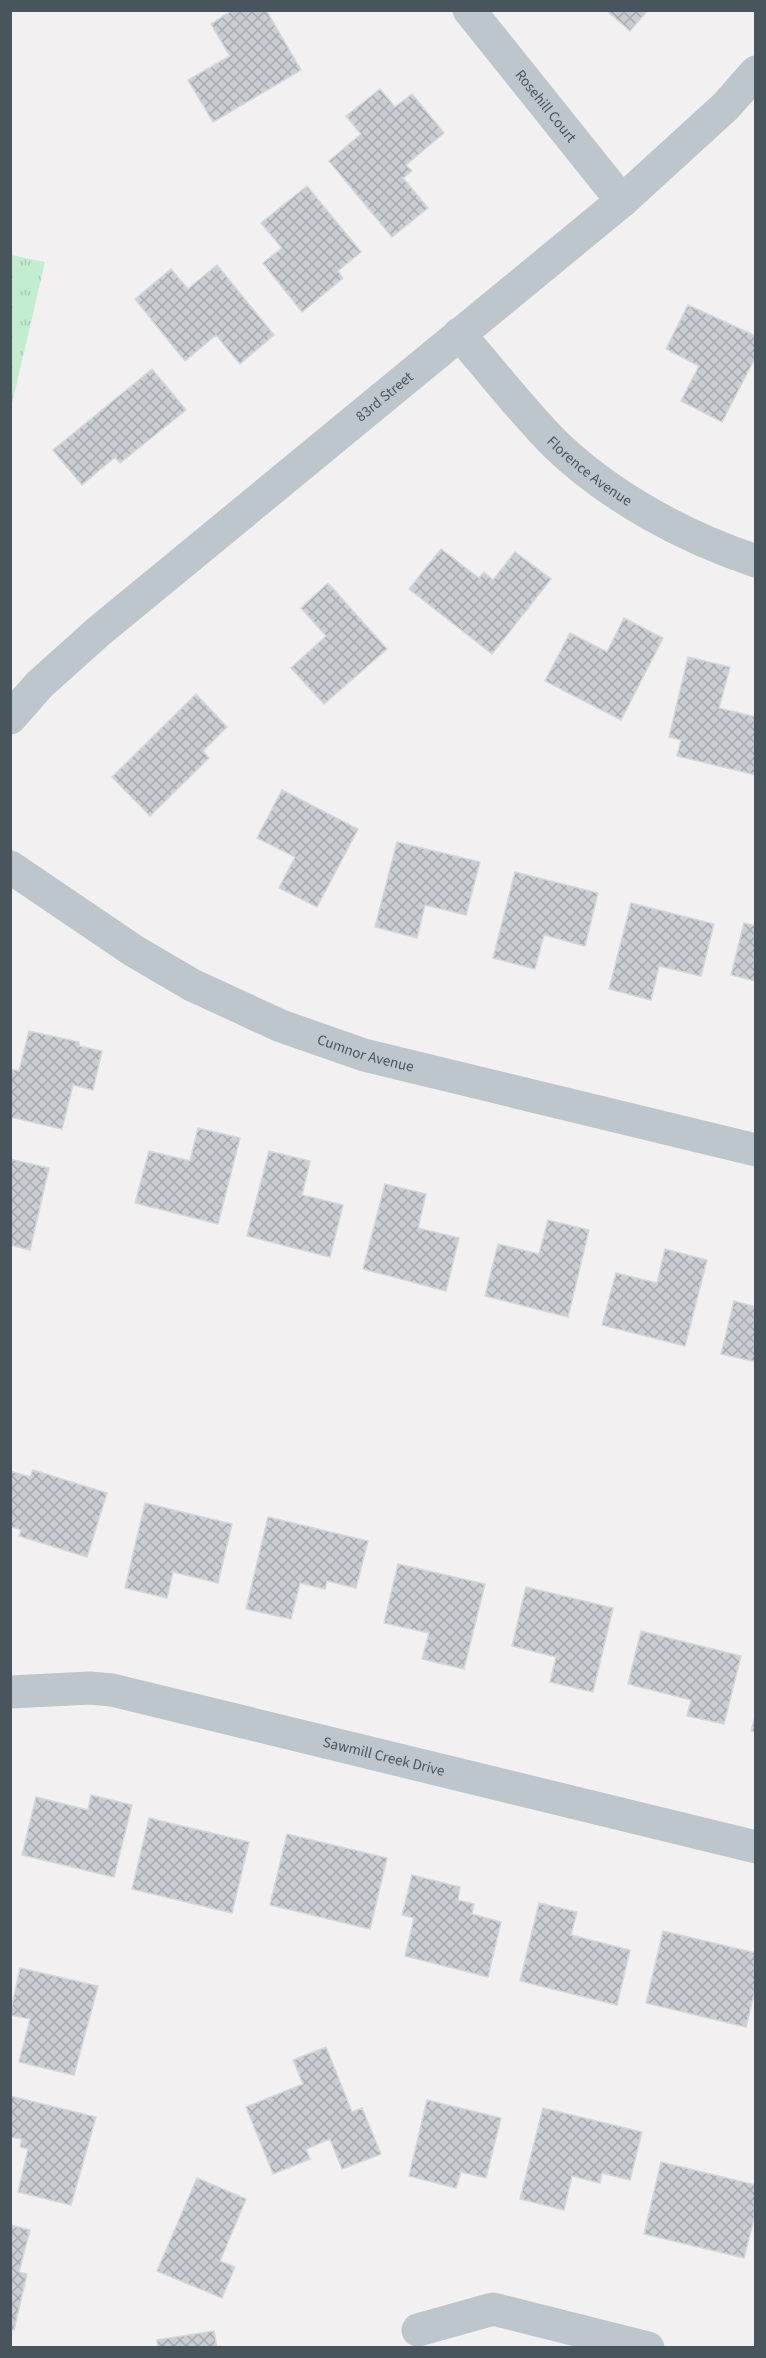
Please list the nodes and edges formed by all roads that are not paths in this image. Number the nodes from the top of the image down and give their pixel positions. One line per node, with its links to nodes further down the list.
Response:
1 (469, 10): 3 (street, Rosehill Court)
2 (756, 72): 3 (street, 83rd Street)
3 (622, 201): 4 (street, 83rd Street)
4 (459, 334): 5 (street, Florence Avenue); 6 (street, 83rd Street)
5 (756, 561)
6 (10, 718)
7 (10, 867): 8 (street, Cumnor Avenue)
8 (756, 1150)
9 (10, 1692): 10 (street, Sawmill Creek Drive)
10 (756, 1847)
11 (418, 2330): 12 (street)
12 (648, 2348)

